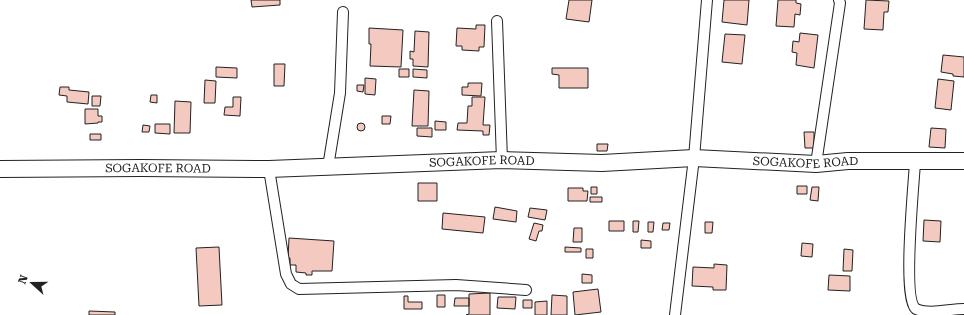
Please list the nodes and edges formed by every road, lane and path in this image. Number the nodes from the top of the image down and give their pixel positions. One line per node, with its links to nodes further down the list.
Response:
1 (707, 0): 5 (street)
2 (839, 0): 9 (street)
3 (343, 12): 10 (street)
4 (497, 21): 6 (street)
5 (694, 158): 6 (main road, SOGAKOFE ROAD); 9 (main road, SOGAKOFE ROAD); 15 (street)
6 (502, 160): 10 (main road, SOGAKOFE ROAD)
7 (915, 162): 8 (main road, SOGAKOFE ROAD); 9 (main road, SOGAKOFE ROAD); 14 (street)
8 (964, 162)
9 (816, 164)
10 (328, 167): 12 (main road, SOGAKOFE ROAD)
11 (0, 169): 12 (main road, SOGAKOFE ROAD)
12 (269, 169): 13 (street)
13 (526, 290)
14 (964, 310)
15 (675, 315)

